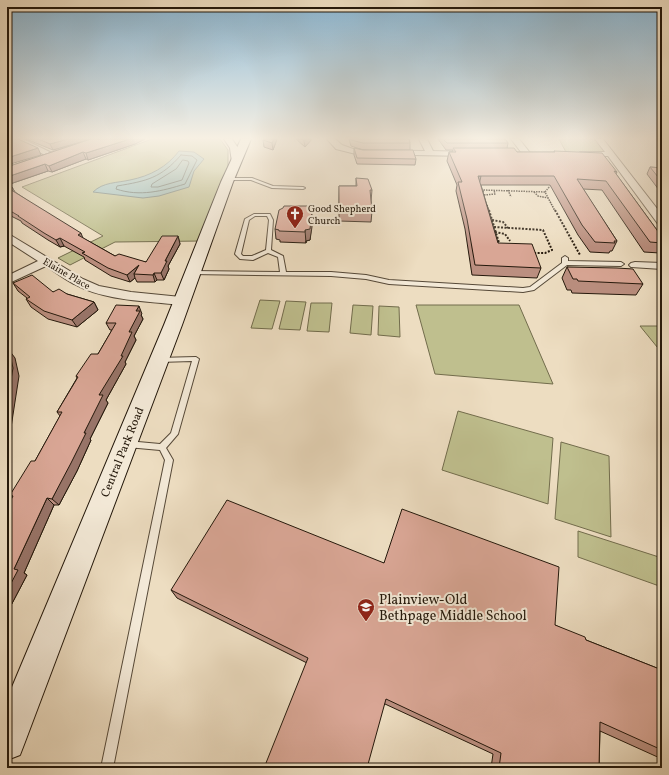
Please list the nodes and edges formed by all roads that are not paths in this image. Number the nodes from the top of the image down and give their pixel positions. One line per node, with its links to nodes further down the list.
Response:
1 (230, 175): 12 (street, Central Park Road)
2 (243, 175): 4 (lane)
3 (627, 175): 5 (street)
4 (303, 188)
5 (662, 222)
6 (7, 236): 8 (street, Elaine Place)
7 (268, 251): 7 (lane); 13 (lane)
8 (46, 261): 14 (street); 15 (street, Elaine Place)
9 (621, 264): 13 (lane)
10 (635, 264): 11 (street)
11 (662, 266)
12 (193, 273): 13 (lane); 15 (street, Central Park Road)
13 (283, 273)
14 (7, 280)
15 (181, 301): 16 (street, Central Park Road)
16 (159, 360): 17 (street, Central Park Road); 18 (lane)
17 (126, 444): 18 (lane); 19 (street, Central Park Road)
18 (162, 447): 20 (lane)
19 (7, 742)
20 (108, 768)

